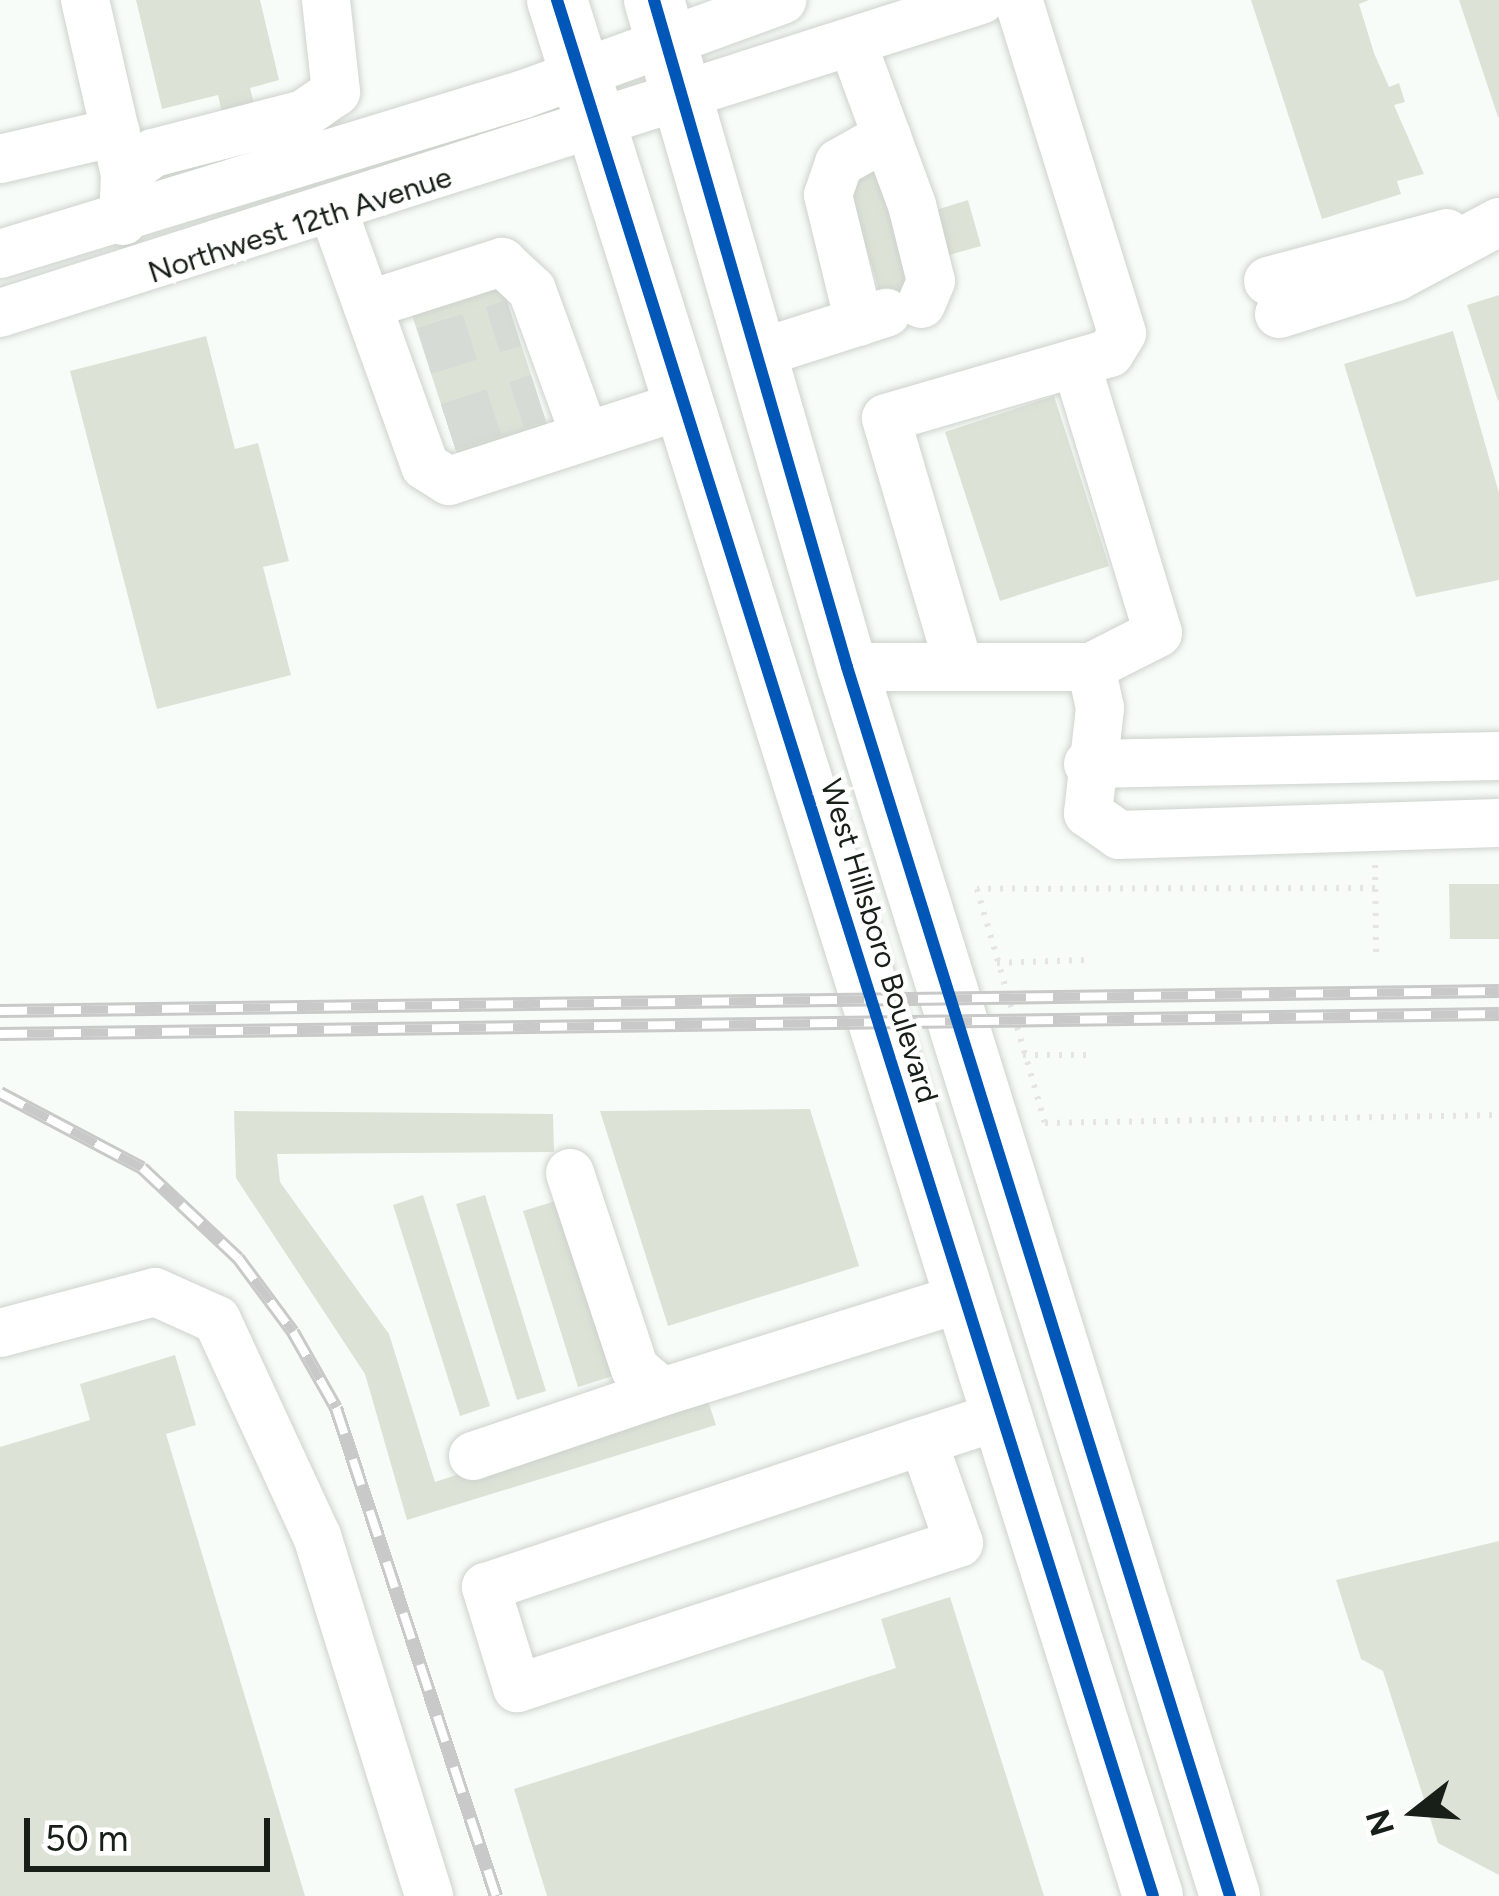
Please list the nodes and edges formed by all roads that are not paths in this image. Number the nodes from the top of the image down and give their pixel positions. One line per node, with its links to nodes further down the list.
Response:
1 (85, 0): 13 (street)
2 (326, 0): 13 (street)
3 (556, 0): 10 (main road, West Hillsboro Boulevard)
4 (782, 0): 7 (street)
5 (981, 0): 8 (street)
6 (1018, 0): 22 (street)
7 (660, 20): 9 (main road, West Hillsboro Boulevard); 10 (street)
8 (852, 42): 9 (street); 11 (street)
9 (680, 98): 10 (street); 21 (main road, West Hillsboro Boulevard)
10 (588, 101): 13 (street, Northwest 12th Avenue); 14 (street, Northwest 12th Avenue); 23 (main road, West Hillsboro Boulevard)
11 (887, 136): 19 (street); 19 (street)
12 (0, 158): 13 (street)
13 (122, 176): 16 (street, Northwest 12th Avenue)
14 (334, 214): 18 (street); 20 (street, Northwest 12th Avenue)
15 (1495, 227): 17 (street)
16 (0, 254)
17 (1274, 297)
18 (367, 305): 24 (street); 24 (street)
19 (888, 313): 21 (street)
20 (0, 314)
21 (754, 355): 26 (main road, West Hillsboro Boulevard)
22 (1076, 363): 25 (street); 27 (street)
23 (686, 404): 24 (street); 34 (main road, West Hillsboro Boulevard)
24 (585, 436)
25 (958, 663): 26 (street); 27 (street)
26 (847, 667): 40 (main road, West Hillsboro Boulevard)
27 (1091, 667): 30 (street)
28 (1499, 756): 29 (street)
29 (1425, 757): 30 (street); 31 (street)
30 (1088, 764): 31 (street)
31 (1426, 823): 32 (street)
32 (1499, 823)
33 (570, 1173): 36 (street)
34 (965, 1297): 36 (street); 37 (main road, West Hillsboro Boulevard)
35 (0, 1333): 41 (street)
36 (662, 1392): 39 (street)
37 (1002, 1414): 38 (street); 40 (main road); 42 (main road, West Hillsboro Boulevard)
38 (923, 1441): 38 (street)
39 (473, 1456)
40 (1112, 1521): 43 (main road, West Hillsboro Boulevard)
41 (429, 1896)
42 (1154, 1896)
43 (1230, 1896)

